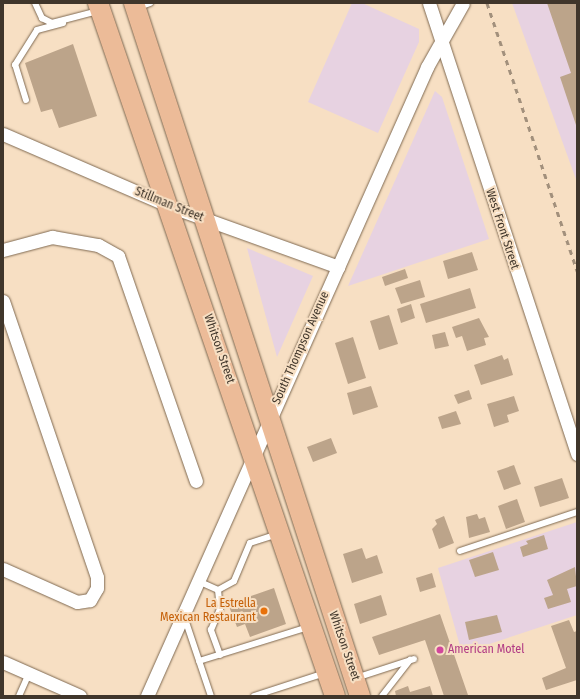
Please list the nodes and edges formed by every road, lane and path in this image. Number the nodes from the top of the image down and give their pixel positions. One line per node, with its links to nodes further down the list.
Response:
1 (35, 3): 6 (lane)
2 (429, 3): 7 (street, West Front Street)
3 (463, 3): 7 (street, South Thompson Avenue)
4 (138, 4): 11 (main road, Whitson Street)
5 (99, 6): 6 (lane); 10 (main road, Whitson Street)
6 (62, 23): 8 (lane)
7 (439, 40): 13 (street, South Thompson Avenue); 17 (street, West Front Street)
8 (26, 100)
9 (3, 134): 10 (street, Stillman Street)
10 (169, 206): 11 (street, Stillman Street); 16 (main road, Whitson Street)
11 (207, 220): 13 (street, Stillman Street); 15 (main road, Whitson Street)
12 (3, 250): 18 (street)
13 (338, 267): 15 (street, South Thompson Avenue)
14 (3, 301): 22 (street)
15 (269, 420): 16 (street, South Thompson Avenue); 32 (main road, Whitson Street)
16 (254, 452): 20 (main road, Whitson Street); 23 (street, South Thompson Avenue)
17 (577, 454)
18 (196, 481)
19 (577, 512): 21 (lane)
20 (277, 534): 24 (lane); 26 (main road, Whitson Street)
21 (460, 551)
22 (3, 570)
23 (197, 581): 24 (lane); 25 (street, South Thompson Avenue)
24 (218, 590): 27 (lane)
25 (183, 614): 29 (lane); 35 (street, South Thompson Avenue)
26 (311, 626): 27 (lane); 30 (main road, Whitson Street)
27 (220, 655): 29 (lane)
28 (3, 662): 31 (street)
29 (199, 662): 36 (lane)
30 (327, 672): 37 (lane); 38 (main road, Whitson Street)
31 (29, 674): 33 (lane); 34 (street)
32 (358, 687): 39 (lane)
33 (19, 696)
34 (80, 696)
35 (147, 696)
36 (211, 696)
37 (254, 696)
38 (335, 696)
39 (382, 696)

